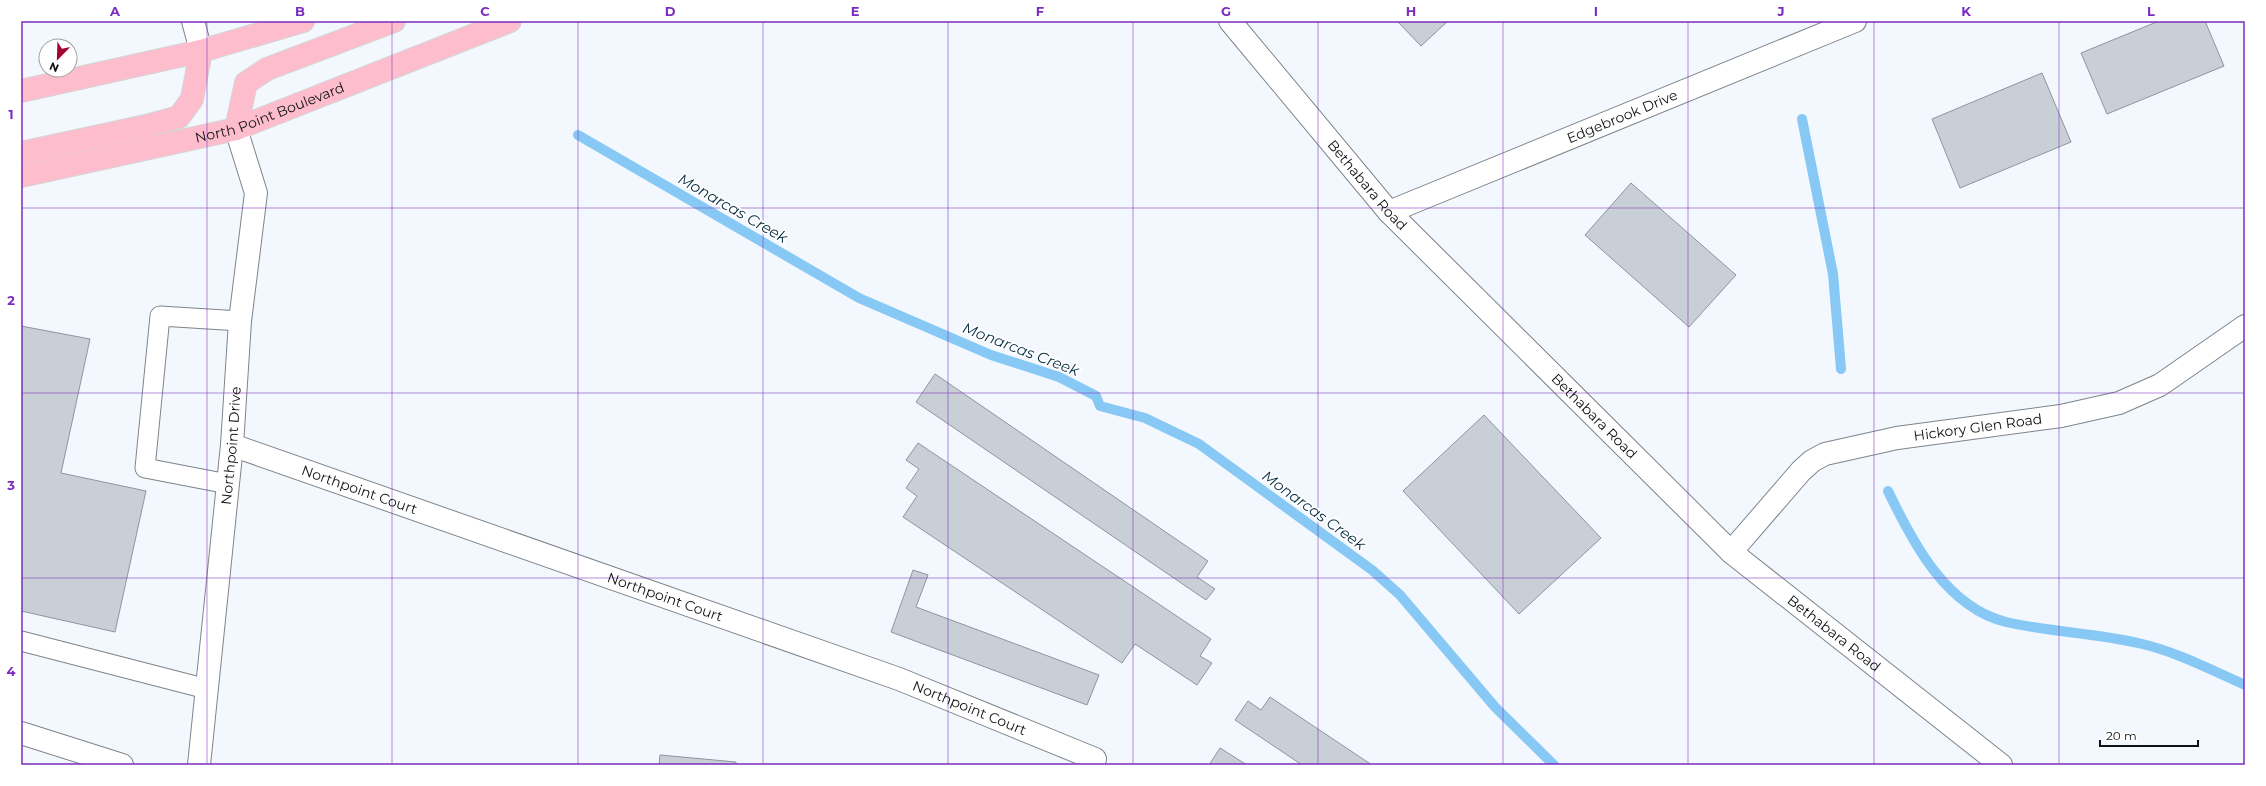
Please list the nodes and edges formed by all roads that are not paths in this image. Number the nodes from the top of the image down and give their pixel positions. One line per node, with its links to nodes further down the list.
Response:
1 (193, 21): 7 (street)
2 (303, 21): 7 (main road)
3 (394, 21): 9 (main road)
4 (510, 21): 9 (main road, North Point Boulevard)
5 (1230, 21): 12 (street, Bethabara Road)
6 (1855, 21): 12 (street, Edgebrook Drive)
7 (201, 51): 8 (main road); 10 (main road)
8 (21, 92)
9 (236, 129): 11 (main road, North Point Boulevard); 13 (street, Northpoint Drive)
10 (21, 153)
11 (21, 176)
12 (1389, 212): 17 (street, Bethabara Road)
13 (240, 321): 15 (street, Northpoint Drive); 16 (lane)
14 (2245, 326): 17 (street, Hickory Glen Road)
15 (232, 445): 16 (street, Northpoint Drive); 21 (street, Northpoint Court)
16 (228, 484): 19 (street, Northpoint Drive)
17 (1731, 552): 24 (street, Bethabara Road)
18 (21, 641): 19 (lane)
19 (207, 689): 23 (street, Northpoint Drive)
20 (21, 734): 22 (street)
21 (1098, 762)
22 (122, 765)
23 (199, 765)
24 (2001, 765)

